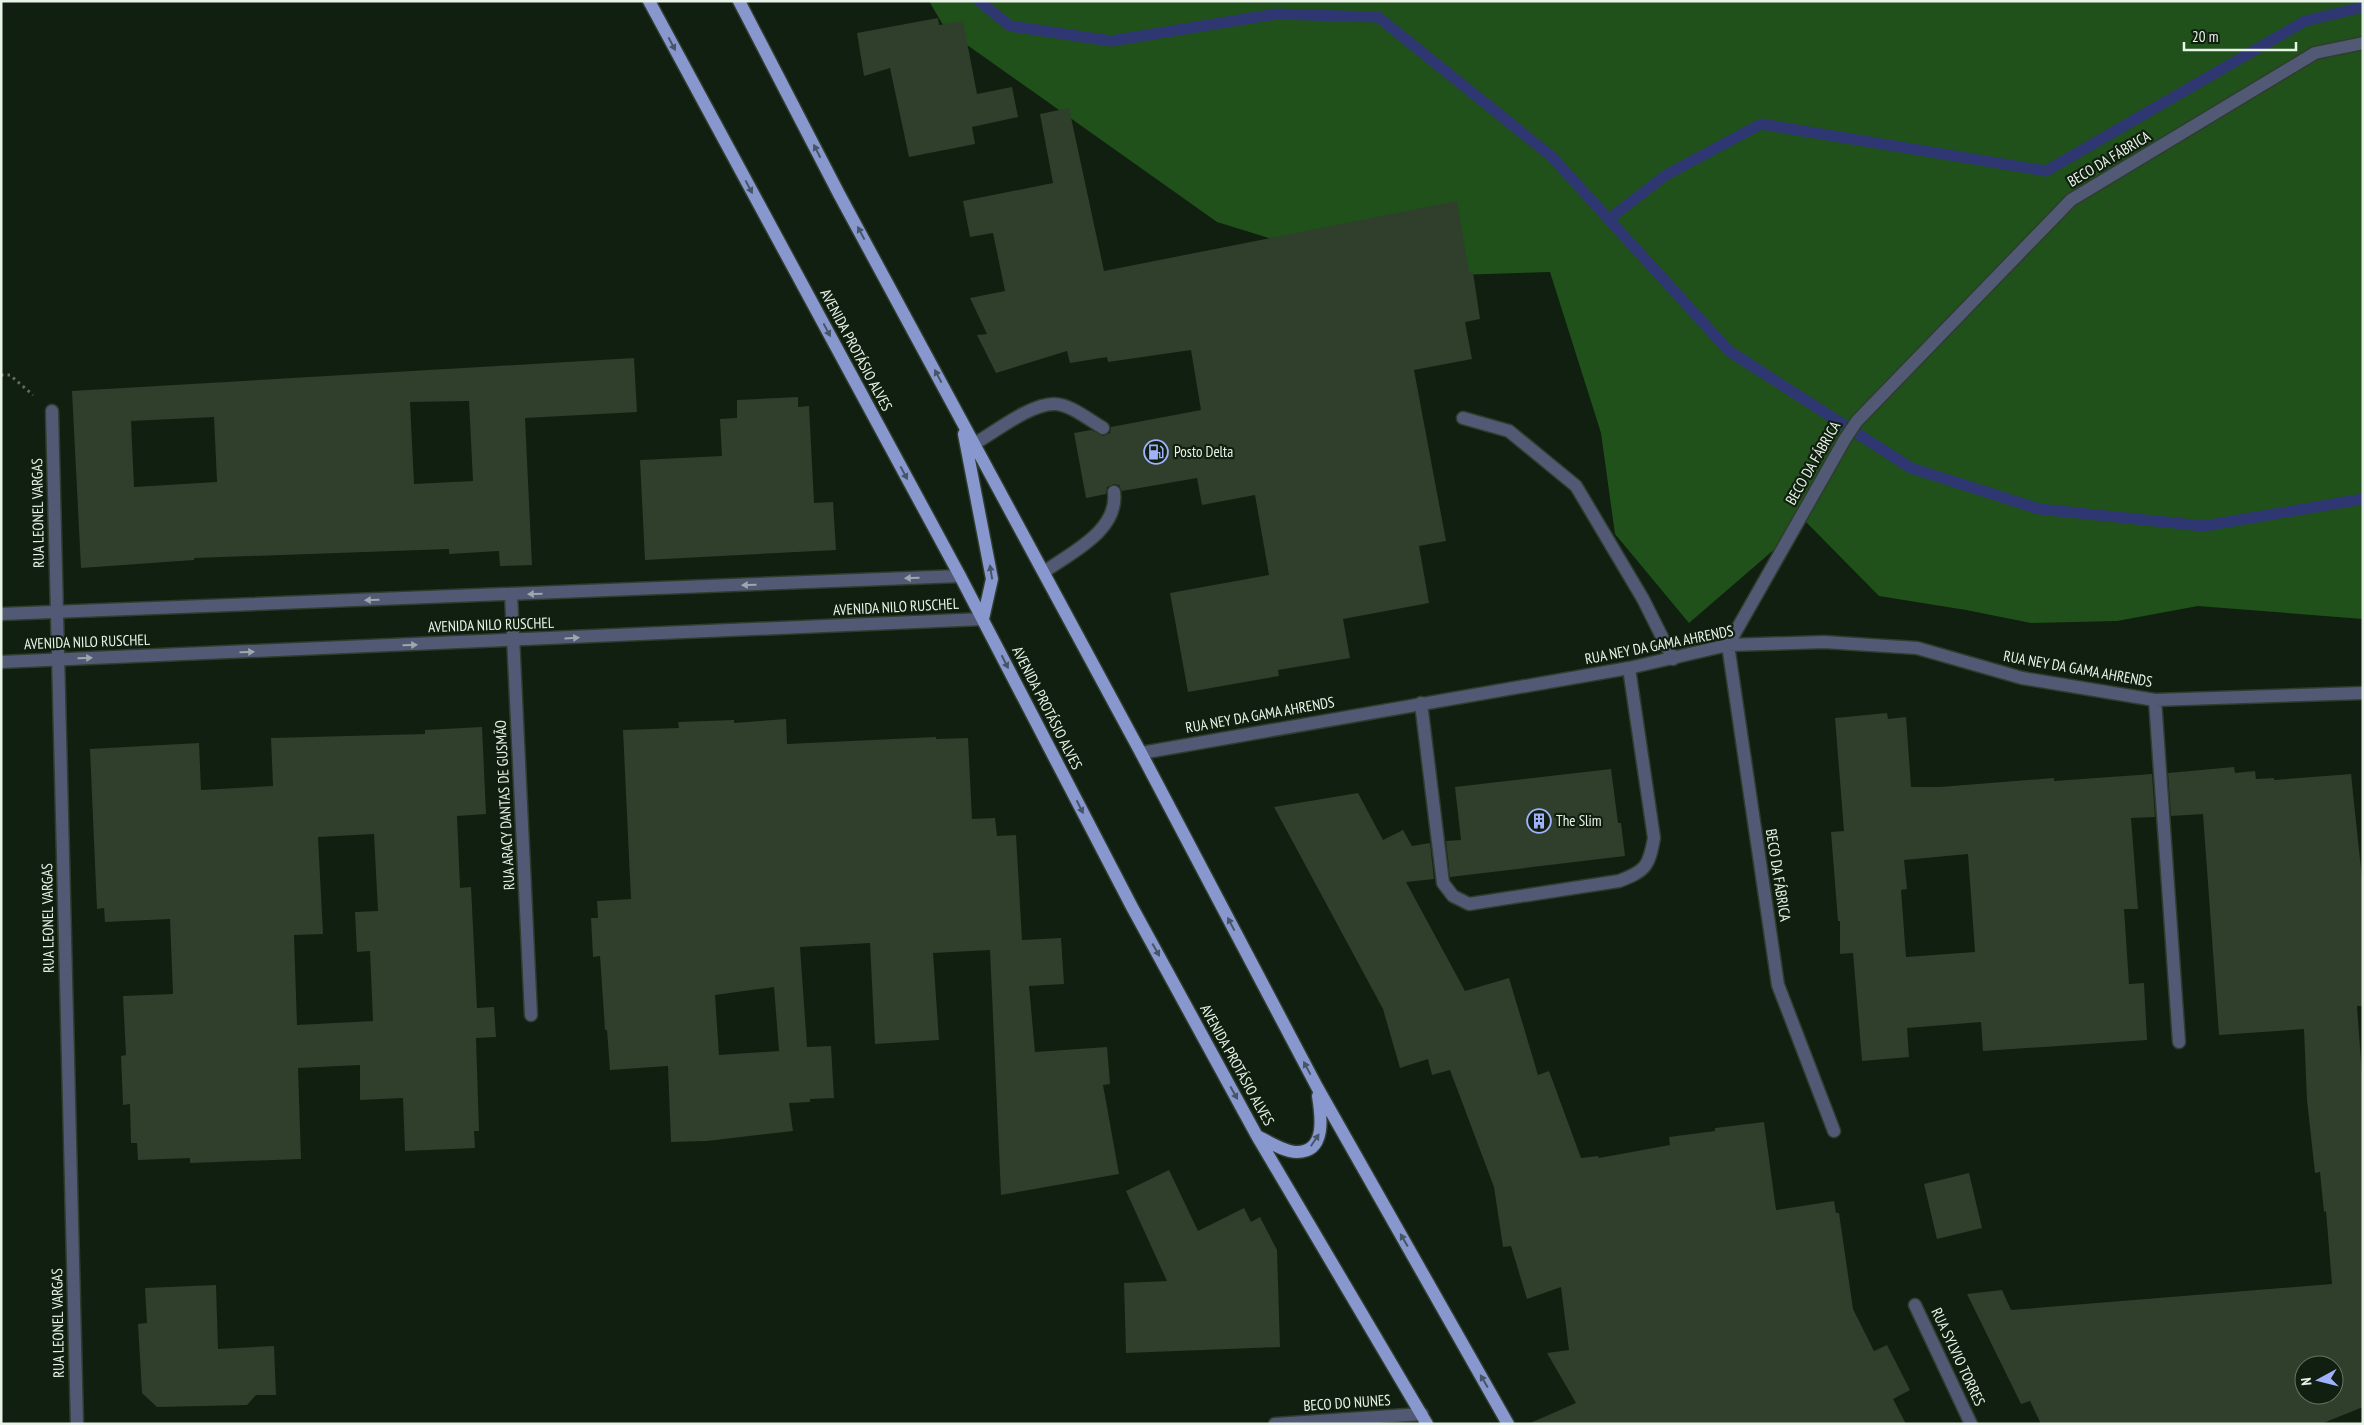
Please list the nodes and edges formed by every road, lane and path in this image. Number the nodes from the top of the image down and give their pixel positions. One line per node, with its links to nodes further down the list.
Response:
1 (649, 1): 12 (main road, AVENIDA PROTÁSIO ALVES, one-way to 12)
2 (740, 1): 7 (main road, one-way to 2)
3 (2363, 43): 18 (street, BECO DA FÁBRICA)
4 (1, 375): 5 (path)
5 (52, 411): 14 (street, RUA LEONEL VARGAS)
6 (1463, 418): 20 (street)
7 (961, 419): 9 (main road); 16 (main road, one-way to 7)
8 (1103, 428): 9 (street)
9 (974, 444): 11 (main road)
10 (1114, 492): 11 (street)
11 (1044, 572): 26 (main road)
12 (960, 576): 13 (street, AVENIDA NILO RUSCHEL, one-way to 13); 16 (main road, AVENIDA PROTÁSIO ALVES)
13 (511, 594): 14 (street, AVENIDA NILO RUSCHEL, one-way to 14); 17 (street, RUA ARACY DANTAS DE GUSMÃO)
14 (56, 611): 15 (street, AVENIDA NILO RUSCHEL); 19 (street, RUA LEONEL VARGAS)
15 (1, 614)
16 (983, 619): 17 (street, AVENIDA NILO RUSCHEL, one-way to 16); 31 (main road, AVENIDA PROTÁSIO ALVES, one-way to 31)
17 (514, 641): 19 (street, AVENIDA NILO RUSCHEL, one-way to 17); 27 (street, RUA ARACY DANTAS DE GUSMÃO)
18 (1728, 645): 20 (street, RUA NEY DA GAMA AHRENDS); 24 (street, RUA NEY DA GAMA AHRENDS); 30 (street, BECO DA FÁBRICA)
19 (58, 659): 21 (street, AVENIDA NILO RUSCHEL); 34 (street, RUA LEONEL VARGAS)
20 (1673, 659): 22 (street, RUA NEY DA GAMA AHRENDS)
21 (1, 662)
22 (1629, 668): 25 (street, RUA NEY DA GAMA AHRENDS); 25 (street)
23 (2363, 693): 24 (street, RUA NEY DA GAMA AHRENDS)
24 (2155, 700): 28 (street)
25 (1422, 703): 26 (street, RUA NEY DA GAMA AHRENDS)
26 (1141, 752): 29 (main road, one-way to 26)
27 (531, 1015)
28 (2179, 1042)
29 (1317, 1087): 31 (main road, one-way to 29); 36 (main road, one-way to 29)
30 (1834, 1131)
31 (1257, 1136): 33 (main road, AVENIDA PROTÁSIO ALVES)
32 (1915, 1305): 37 (street, RUA SYLVIO TORRES)
33 (1424, 1419): 35 (street, BECO DO NUNES)
34 (77, 1424)
35 (1275, 1424)
36 (1508, 1424)
37 (1971, 1424)

